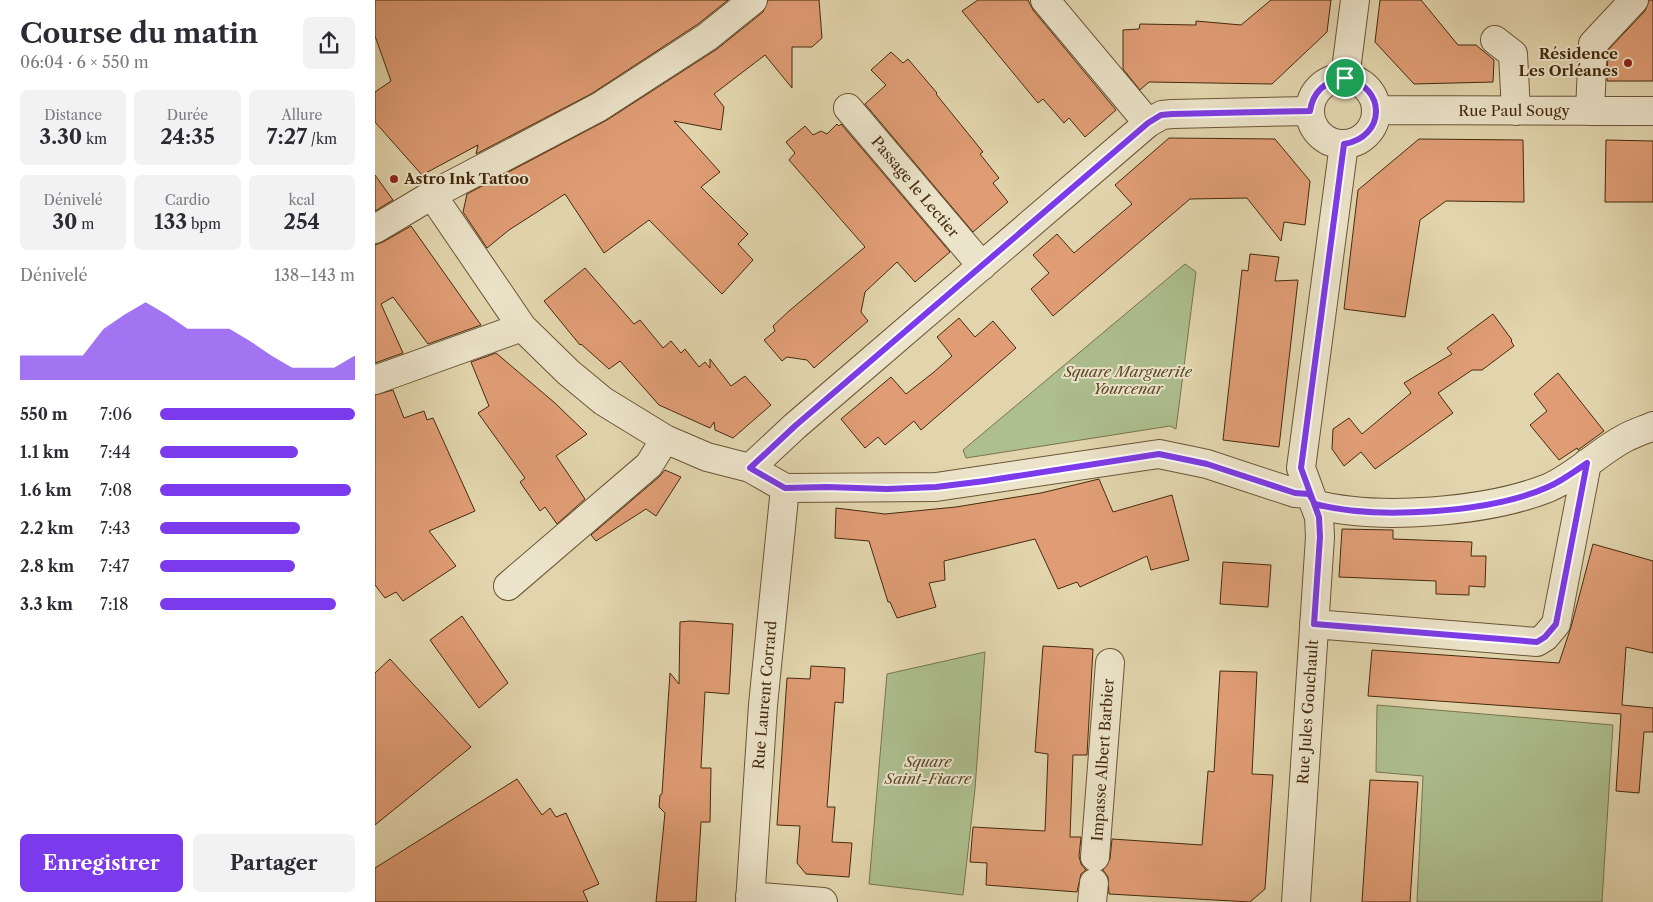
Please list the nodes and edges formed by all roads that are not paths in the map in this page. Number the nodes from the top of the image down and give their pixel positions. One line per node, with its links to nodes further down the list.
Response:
1 (753, 0): 15 (street)
2 (1045, 0): 13 (street)
3 (1355, 0): 6 (street)
4 (1635, 0): 11 (street)
5 (1495, 40): 10 (street)
6 (1345, 78): 8 (street); 9 (street)
7 (848, 108): 17 (street, Passage le Lectier)
8 (1376, 110): 10 (street, Rue Paul Sougy); 14 (street)
9 (1310, 111): 13 (street); 14 (street)
10 (1516, 111): 11 (street, Rue Paul Sougy)
11 (1590, 111): 12 (street, Rue Paul Sougy)
12 (1653, 111)
13 (1148, 123): 17 (street)
14 (1344, 144): 25 (street, Rue Jules Gouchault)
15 (432, 195): 16 (street); 18 (street)
16 (375, 229)
17 (982, 266): 23 (street)
18 (522, 327): 19 (street); 21 (street)
19 (375, 380)
20 (1653, 426): 22 (street)
21 (665, 439): 23 (street); 26 (street)
22 (1587, 463): 25 (street); 27 (street)
23 (750, 468): 24 (street)
24 (785, 488): 25 (street); 30 (street, Rue Laurent Corrard)
25 (1312, 499): 27 (street, Rue Jules Gouchault)
26 (508, 586)
27 (1314, 624): 32 (street, Rue Jules Gouchault)
28 (1110, 663): 29 (street, Impasse Albert Barbier)
29 (1094, 881)
30 (750, 899): 31 (street)
31 (823, 902)
32 (1296, 902)

